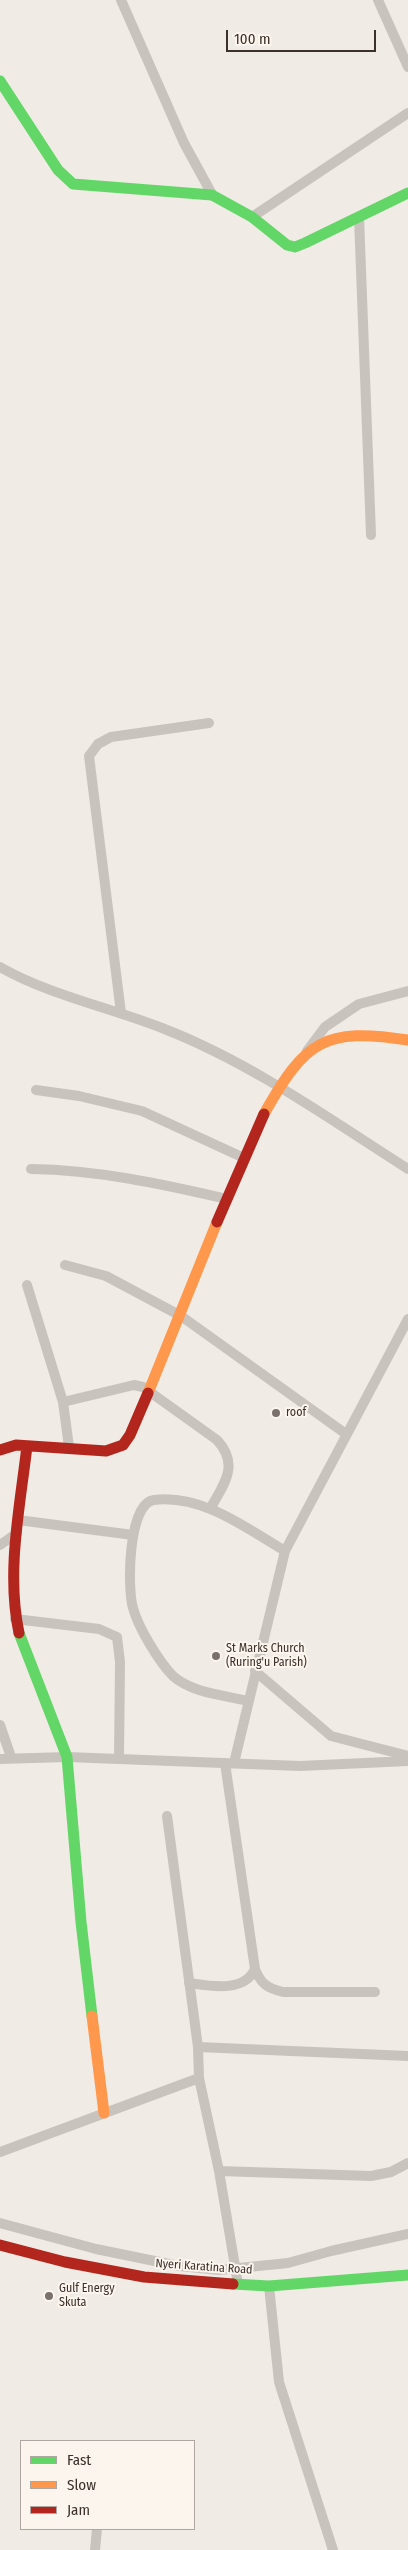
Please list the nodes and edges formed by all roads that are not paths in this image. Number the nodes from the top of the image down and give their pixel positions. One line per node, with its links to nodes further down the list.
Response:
1 (122, 0): 7 (street)
2 (378, 0): 3 (street)
3 (408, 67)
4 (0, 81): 7 (main road)
5 (408, 113): 8 (street)
6 (408, 194): 9 (main road)
7 (214, 196): 8 (main road)
8 (252, 217): 9 (main road)
9 (359, 218): 10 (street)
10 (372, 535)
11 (209, 723): 14 (street)
12 (0, 967): 14 (street)
13 (408, 991): 16 (street)
14 (121, 1013): 17 (street)
15 (408, 1040): 16 (main road)
16 (302, 1058): 17 (main road)
17 (278, 1088): 19 (main road); 21 (street)
18 (36, 1090): 19 (street)
19 (244, 1158): 22 (main road)
20 (31, 1169): 22 (street)
21 (408, 1169)
22 (228, 1198): 25 (main road)
23 (65, 1265): 25 (street)
24 (27, 1285): 29 (street)
25 (181, 1316): 28 (main road); 31 (street)
26 (408, 1319): 31 (street)
27 (408, 1326): 30 (street)
28 (148, 1391): 29 (street); 33 (main road); 35 (street)
29 (63, 1402): 33 (street)
30 (364, 1413)
31 (346, 1434): 40 (street)
32 (27, 1446): 33 (main road); 34 (main road); 36 (main road)
33 (70, 1447)
34 (0, 1450)
35 (210, 1509): 38 (street); 40 (street)
36 (18, 1520): 37 (main road); 38 (street)
37 (17, 1533): 39 (street); 41 (main road)
38 (133, 1535): 43 (street)
39 (0, 1545)
40 (285, 1551): 42 (street)
41 (15, 1619): 46 (main road); 48 (street)
42 (255, 1671): 43 (street); 45 (street)
43 (248, 1702): 50 (street)
44 (0, 1725): 47 (street)
45 (408, 1756)
46 (67, 1757): 47 (street); 48 (street); 58 (main road)
47 (5, 1758)
48 (119, 1758): 50 (street)
49 (408, 1761): 50 (street)
50 (230, 1763): 52 (street)
51 (167, 1816): 53 (street)
52 (255, 1969): 53 (street); 54 (street)
53 (188, 1983): 55 (street)
54 (375, 1992)
55 (198, 2047): 56 (street); 57 (street)
56 (408, 2056)
57 (198, 2078): 58 (street); 61 (street)
58 (104, 2113): 59 (street)
59 (0, 2152)
60 (408, 2163): 61 (street)
61 (219, 2171): 66 (street)
62 (0, 2223): 65 (street)
63 (408, 2234): 66 (street)
64 (0, 2245): 68 (main road, Nyeri Karatina Road)
65 (146, 2258): 66 (street); 68 (street)
66 (236, 2267): 69 (street)
67 (408, 2275): 70 (main road, Nyeri Karatina Road)
68 (144, 2276): 69 (main road, Nyeri Karatina Road)
69 (238, 2284): 70 (main road, Nyeri Karatina Road)
70 (268, 2286): 73 (street)
71 (97, 2530): 72 (street)
72 (95, 2550)
73 (333, 2550)

